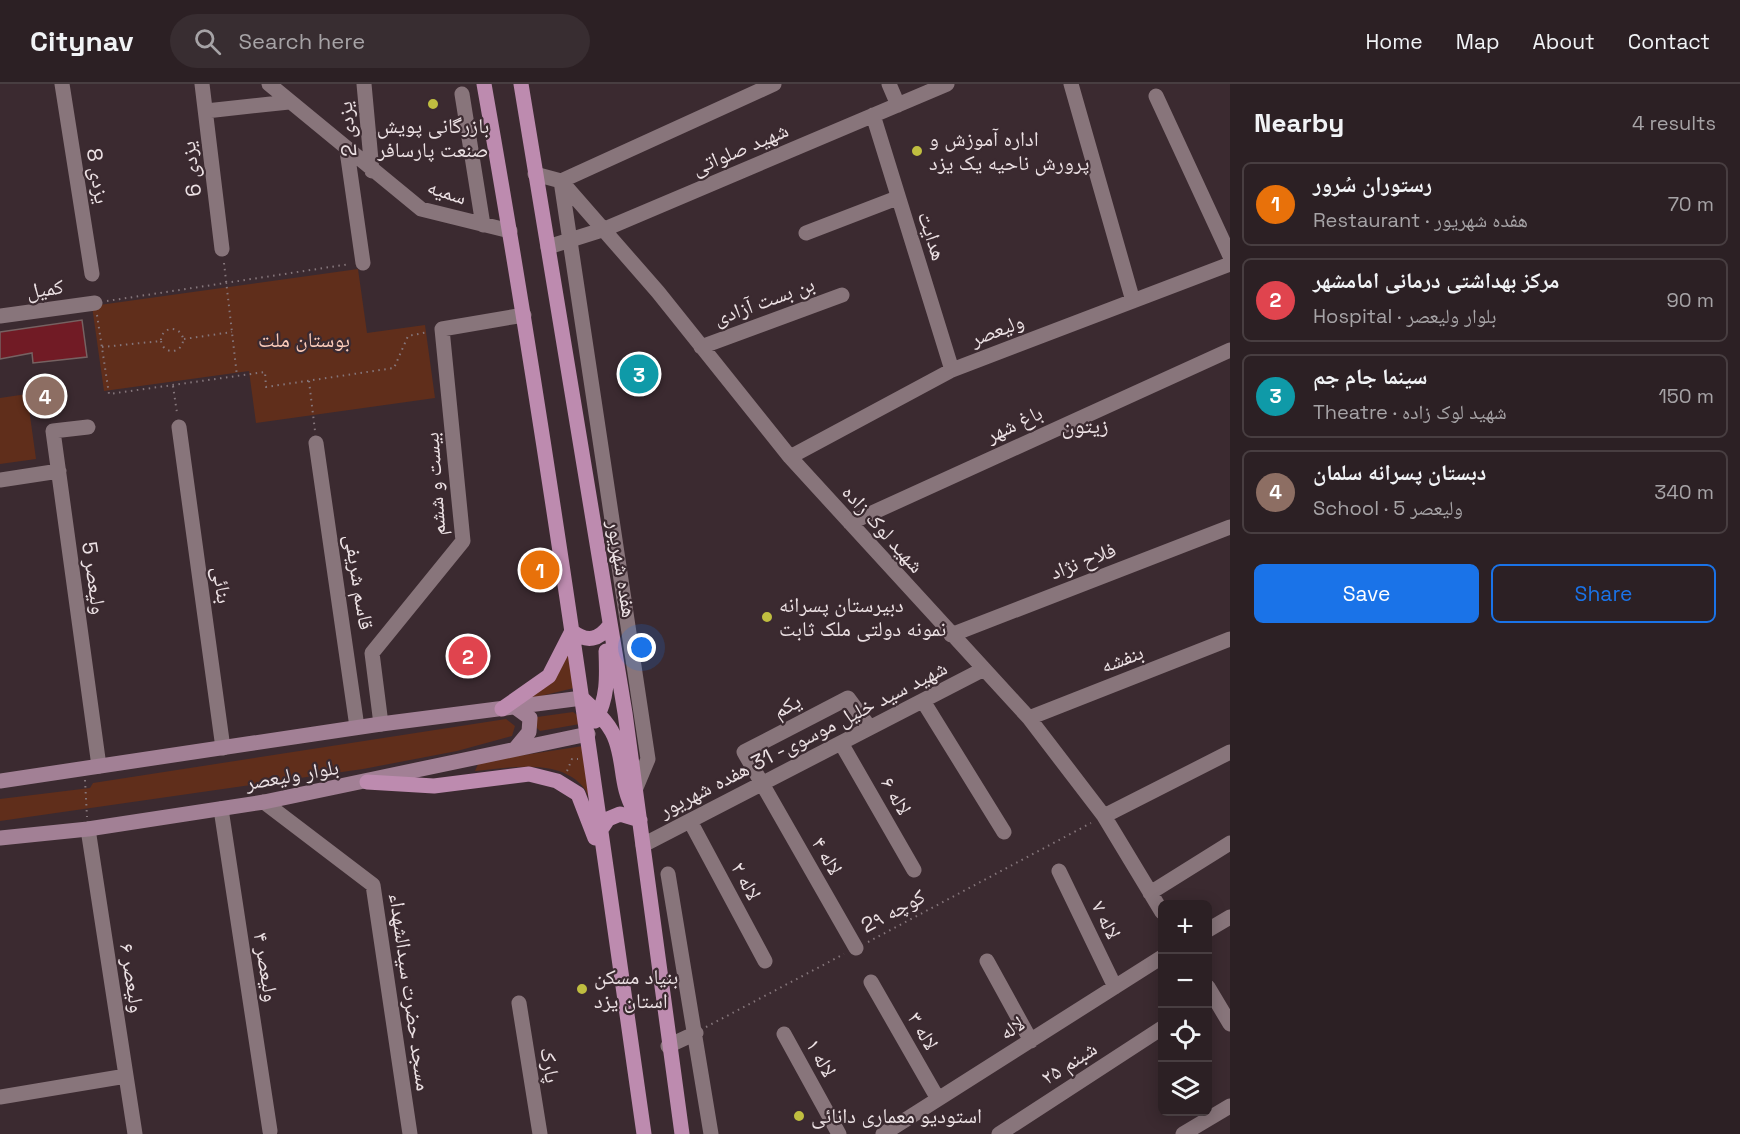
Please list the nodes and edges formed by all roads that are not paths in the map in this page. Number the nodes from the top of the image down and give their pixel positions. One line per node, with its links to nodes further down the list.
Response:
1 (62, 84): 32 (street, یزدی 8)
2 (202, 84): 15 (street, یزدی 6)
3 (269, 84): 13 (street, سمیه)
4 (364, 84): 18 (street, یزدی 2)
5 (484, 84): 24 (main road)
6 (521, 84): 19 (main road, هفده شهریور)
7 (774, 84): 20 (street)
8 (889, 84): 14 (street)
9 (947, 84): 14 (street, شهید صلواتی)
10 (1071, 84): 34 (street)
11 (462, 94): 22 (street)
12 (1156, 96): 29 (street)
13 (289, 102): 15 (street); 17 (street, سمیه)
14 (898, 105): 16 (street, شهید صلواتی)
15 (206, 111): 28 (street, یزدی 6)
16 (873, 115): 21 (street, هدایت); 23 (street, شهید صلواتی)
17 (347, 151): 18 (street, سمیه); 30 (street)
18 (372, 171): 22 (street, سمیه)
19 (535, 174): 20 (street); 27 (main road, هفده شهریور)
20 (561, 181): 23 (street, شهید لوک زاده); 26 (street)
21 (897, 198): 25 (street); 40 (street, هدایت)
22 (483, 225): 24 (street, سمیه)
23 (605, 229): 26 (street, شهید صلواتی); 38 (street, شهید لوک زاده)
24 (510, 231): 36 (main road)
25 (806, 233)
26 (570, 242): 27 (street, شهید صلواتی); 49 (street)
27 (548, 247): 50 (main road, هفده شهریور)
28 (222, 249)
29 (1230, 256)
30 (363, 263)
31 (1230, 264): 34 (street, ولیعصر)
32 (92, 274)
33 (843, 295): 38 (street, بن بست آزادی)
34 (1133, 301): 40 (street, ولیعصر)
35 (95, 303): 37 (street, کمیل)
36 (524, 315): 52 (main road); 56 (street, بیست و ششم)
37 (0, 316)
38 (701, 347): 44 (street, شهید لوک زاده)
39 (1230, 350): 47 (street, باغ شهر)
40 (952, 370): 44 (street, ولیعصر)
41 (88, 427): 45 (street, ولیعصر 5)
42 (179, 428): 68 (street, بنائی)
43 (316, 443): 55 (street, قاسم شریفی)
44 (790, 457): 47 (street, شهید لوک زاده)
45 (58, 471): 46 (street); 71 (street, ولیعصر 5)
46 (0, 480)
47 (850, 523): 53 (street, شهید لوک زاده)
48 (1230, 527): 53 (street, فلاح نژاد)
49 (621, 579): 50 (street); 75 (street)
50 (603, 582): 51 (main road, هفده شهریور)
51 (610, 625): 52 (main road); 61 (main road); 75 (main road, هفده شهریور)
52 (572, 631): 58 (main road); 60 (main road)
53 (951, 635): 57 (street, شهید لوک زاده)
54 (1230, 639): 62 (street, بنفشه)
55 (348, 653): 56 (street); 64 (street, قاسم شریفی)
56 (372, 653): 63 (street)
57 (982, 670): 59 (street, شهید سید خلیل موسوی- 31 هفده شهریور); 62 (street, شهید لوک زاده)
58 (582, 698): 60 (main road, بلوار ولیعصر); 61 (main road); 66 (main road)
59 (923, 701): 65 (street, شهید سید خلیل موسوی- 31 هفده شهریور); 83 (street)
60 (509, 708): 63 (main road, بلوار ولیعصر); 69 (main road)
61 (599, 714): 66 (main road); 79 (main road)
62 (1029, 718): 78 (street, شهید لوک زاده)
63 (381, 723): 64 (main road, بلوار ولیعصر)
64 (357, 727): 68 (main road, بلوار ولیعصر)
65 (870, 728): 67 (street, شهید سید خلیل موسوی- 31 هفده شهریور); 74 (street, یکم)
66 (588, 734): 69 (main road, بلوار ولیعصر); 82 (main road)
67 (841, 743): 74 (street, شهید سید خلیل موسوی- 31 هفده شهریور); 88 (street, لاله ۶)
68 (223, 748): 71 (main road, بلوار ولیعصر)
69 (515, 749): 73 (main road, بلوار ولیعصر)
70 (1230, 752): 78 (street)
71 (91, 767): 72 (main road, بلوار ولیعصر)
72 (0, 781)
73 (367, 782): 76 (main road, بلوار ولیعصر); 87 (main road)
74 (762, 784): 80 (street, شهید سید خلیل موسوی- 31 هفده شهریور); 95 (street, لاله ۴)
75 (635, 790): 79 (main road, هفده شهریور)
76 (264, 802): 77 (main road, بلوار ولیعصر); 115 (street, مسجد حضرت سیدالشهداء)
77 (221, 808): 81 (main road, بلوار ولیعصر); 113 (street, ولیعصر ۴)
78 (1104, 816): 91 (street, شهید لوک زاده)
79 (640, 820): 82 (main road); 86 (main road, هفده شهریور)
80 (690, 821): 86 (street, شهید سید خلیل موسوی- 31 هفده شهریور); 98 (street, لاله ۲)
81 (88, 829): 84 (main road, بلوار ولیعصر); 109 (street, ولیعصر ۶)
82 (600, 831): 87 (main road)
83 (1004, 832)
84 (0, 838)
85 (1230, 843): 91 (street)
86 (643, 845): 108 (main road, هفده شهریور)
87 (606, 867): 117 (main road)
88 (914, 870)
89 (1059, 871): 100 (street, لاله ۷)
90 (668, 874): 105 (street)
91 (1150, 892): 92 (street, شهید لوک زاده)
92 (1158, 905)
93 (1230, 917): 94 (street)
94 (1212, 928)
95 (856, 948)
96 (1158, 960): 100 (street, لاله)
97 (987, 961): 107 (street)
98 (765, 962)
99 (872, 982): 111 (street, لاله ۳)
100 (1115, 987): 107 (street, لاله)
101 (1212, 998): 103 (street)
102 (519, 1003): 116 (street, پارک)
103 (1230, 1024)
104 (1158, 1031): 122 (street, شبنم ۲۵)
105 (696, 1032): 108 (street); 119 (street)
106 (784, 1034): 120 (street, لاله ۱)
107 (1030, 1041): 111 (street, لاله)
108 (668, 1046): 118 (main road, هفده شهریور)
109 (126, 1076): 110 (street); 114 (street, ولیعصر ۶)
110 (0, 1097)
111 (938, 1099): 121 (street, لاله)
112 (1230, 1106): 123 (street)
113 (270, 1131)
114 (135, 1134)
115 (410, 1134)
116 (540, 1134)
117 (644, 1134)
118 (682, 1134)
119 (711, 1134)
120 (839, 1134)
121 (883, 1134)
122 (999, 1134)
123 (1183, 1134)

